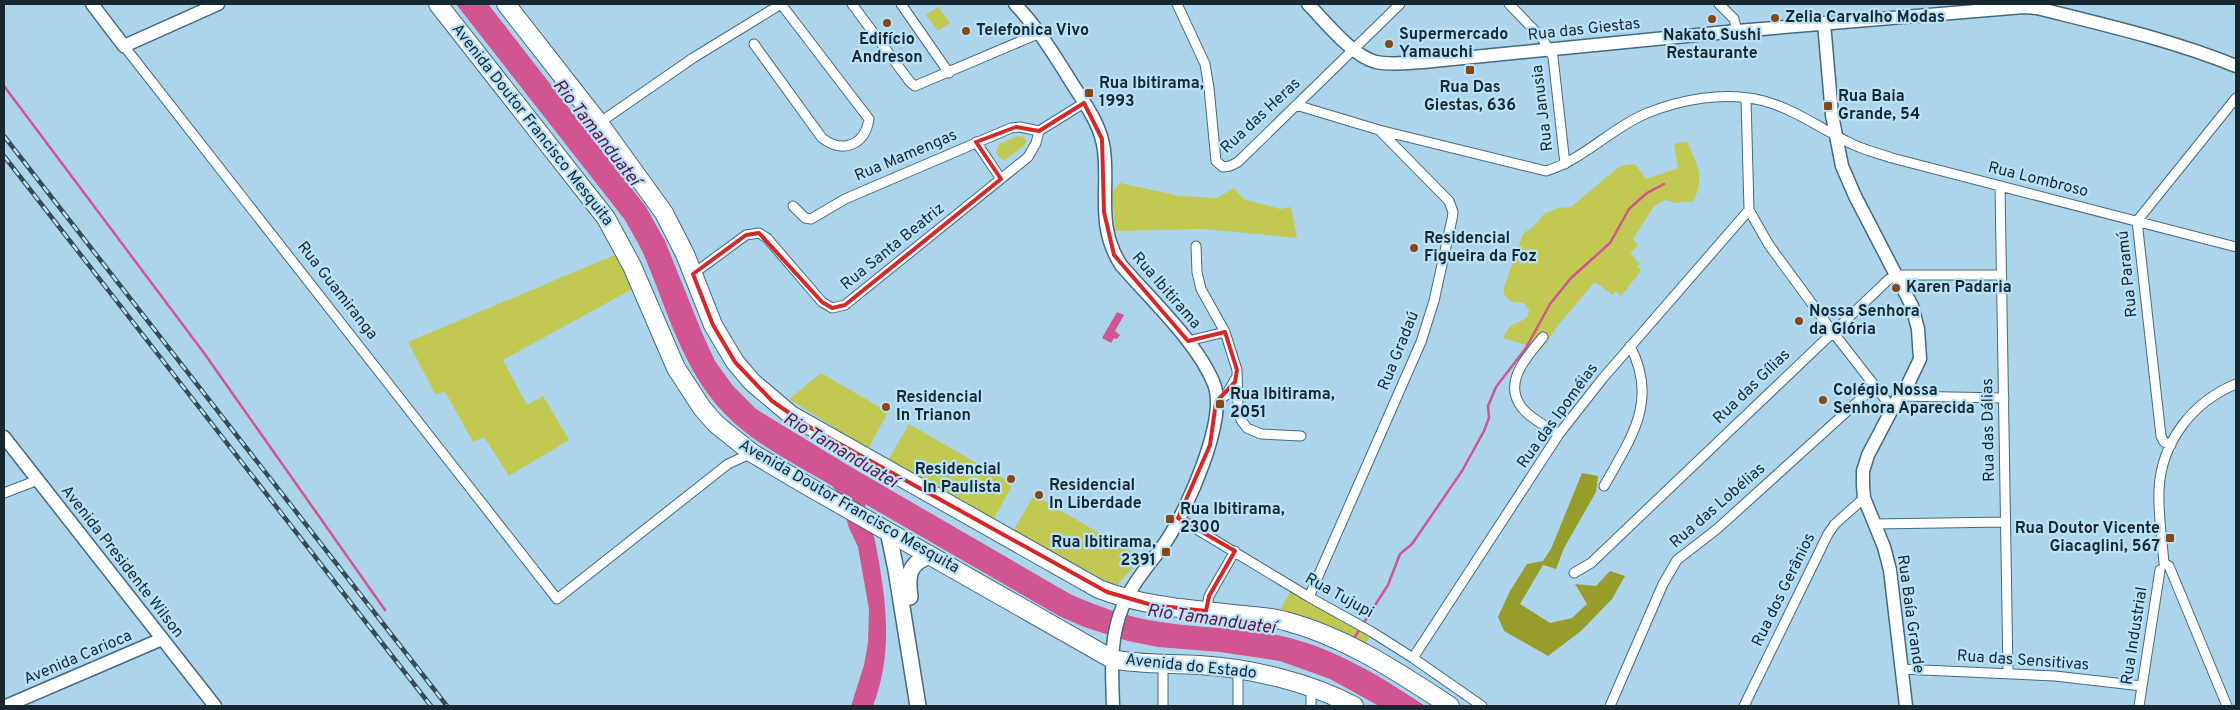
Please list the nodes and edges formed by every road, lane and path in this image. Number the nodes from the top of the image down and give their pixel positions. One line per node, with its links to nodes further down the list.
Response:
1 (92, 4): 20 (main road, Rua Guamiranga)
2 (218, 4): 20 (main road)
3 (438, 4): 60 (highway, Avenida Doutor Francisco Mesquita)
4 (506, 4): 29 (highway)
5 (781, 4): 19 (street); 29 (street)
6 (852, 4): 24 (street)
7 (901, 4): 24 (street)
8 (1015, 4): 18 (main road, Rua Ibitirama)
9 (1177, 4): 28 (street, Rua das Heras)
10 (1308, 4): 21 (main road, Rua das Giestas)
11 (1400, 4): 21 (street, Rua das Heras)
12 (1509, 4): 22 (street)
13 (1719, 4): 17 (street)
14 (2036, 6): 15 (main road, Rua das Giestas); 23 (main road, Rua das Giestas)
15 (1954, 8): 16 (main road, Rua das Giestas)
16 (1824, 23): 17 (main road, Rua das Giestas); 32 (main road, Rua Baía Grande)
17 (1737, 31): 22 (main road, Rua das Giestas)
18 (1040, 33): 24 (street); 27 (main road, Rua Ibitirama)
19 (754, 44)
20 (124, 46): 63 (street, Rua Guamiranga)
21 (1354, 49): 22 (main road, Rua das Giestas); 28 (street, Rua das Heras)
22 (1550, 50): 34 (street, Rua Janusia)
23 (2236, 66)
24 (949, 73)
25 (1746, 98): 32 (street, Rua Lombroso); 34 (street, Rua Lombroso); 38 (street)
26 (2236, 98): 39 (street, Rua Paramú)
27 (1084, 104): 31 (street); 48 (main road, Rua Ibitirama)
28 (1296, 105): 30 (street, Rua Lombroso)
29 (598, 123): 42 (highway)
30 (1379, 130): 34 (street, Rua Lombroso); 76 (street, Rua Gradaú)
31 (1039, 131): 33 (street, Rua Mamengas); 35 (street, Rua Santa Beatriz)
32 (1835, 135): 36 (street, Rua Lombroso); 44 (main road, Rua Baía Grande)
33 (976, 142): 35 (street); 37 (street, Rua Mamengas)
34 (1565, 164)
35 (1001, 179): 42 (street, Rua Santa Beatriz)
36 (2000, 186): 39 (street, Rua Lombroso); 43 (street, Rua das Dálias)
37 (793, 206)
38 (1749, 210): 45 (street); 49 (street, Rua das Ipoméias)
39 (2137, 221): 41 (street, Rua Lombroso); 61 (street, Rua Paramú)
40 (1196, 246): 46 (street)
41 (2236, 247)
42 (693, 274): 77 (highway)
43 (2001, 275): 44 (street); 54 (street, Rua das Dálias)
44 (1896, 276): 45 (street, Rua das Gílias); 53 (main road, Rua Baía Grande)
45 (1832, 331): 52 (street); 75 (street, Rua das Gílias)
46 (1225, 332): 48 (street); 50 (street)
47 (1544, 337): 57 (street)
48 (1188, 341): 55 (main road, Rua Ibitirama)
49 (1630, 346): 57 (street, Rua das Ipoméias); 65 (street)
50 (1237, 370): 55 (street); 58 (street)
51 (2236, 384): 61 (street)
52 (1875, 386): 56 (street); 99 (street, Rua das Lobélias)
53 (1899, 396): 54 (street); 56 (main road, Rua Baía Grande)
54 (2004, 398): 69 (street, Rua das Dálias)
55 (1216, 403): 68 (main road, Rua Ibitirama)
56 (1892, 408): 67 (main road, Rua Baía Grande)
57 (1559, 434): 81 (street, Rua das Ipoméias)
58 (1301, 436)
59 (4, 437): 64 (main road, Avenida Presidente Wilson)
60 (736, 441): 62 (highway, Avenida Doutor Francisco Mesquita); 63 (street)
61 (2171, 445): 74 (street)
62 (752, 453): 63 (street); 71 (highway, Avenida Doutor Francisco Mesquita)
63 (728, 464)
64 (38, 480): 66 (street); 79 (main road, Avenida Presidente Wilson)
65 (1604, 486)
66 (4, 494)
67 (1864, 498): 70 (main road, Rua Baía Grande); 100 (street, Rua dos Gerânios)
68 (1178, 518): 72 (street, Rua Tujupi); 77 (main road, Rua Ibitirama)
69 (2006, 522): 70 (street); 85 (street, Rua das Dálias)
70 (1875, 524): 84 (main road, Rua Baía Grande)
71 (882, 528): 73 (highway, Avenida Doutor Francisco Mesquita); 90 (main road)
72 (1235, 551): 76 (street, Rua Tujupi); 78 (street)
73 (930, 556): 80 (highway, Avenida Doutor Francisco Mesquita); 91 (main road)
74 (2165, 567): 86 (street, Rua Industrial); 103 (street)
75 (1574, 573)
76 (1309, 597): 81 (street, Rua Tujupi)
77 (1124, 602): 78 (highway); 80 (main road, Rua Ibitirama)
78 (1206, 611): 97 (highway)
79 (162, 639): 88 (main road, Avenida Carioca); 89 (main road, Avenida Presidente Wilson)
80 (1112, 653): 82 (highway, Avenida do Estado); 92 (main road, Rua Ibitirama)
81 (1413, 658): 98 (street, Rua Tujupi)
82 (1163, 665): 83 (highway, Avenida do Estado); 93 (street)
83 (1238, 669): 87 (highway, Avenida do Estado); 94 (street)
84 (1901, 669): 85 (street, Rua das Sensitivas); 101 (main road, Rua Baía Grande)
85 (2008, 673): 86 (street, Rua das Sensitivas)
86 (2142, 686): 102 (street, Rua Industrial)
87 (1311, 688): 95 (street); 96 (highway, Avenida do Estado)
88 (6, 706)
89 (215, 706)
90 (918, 706)
91 (928, 706)
92 (1113, 706)
93 (1163, 706)
94 (1238, 706)
95 (1311, 706)
96 (1354, 706)
97 (1450, 706)
98 (1482, 706)
99 (1610, 706)
100 (1744, 706)
101 (1906, 706)
102 (2139, 706)
103 (2227, 706)

